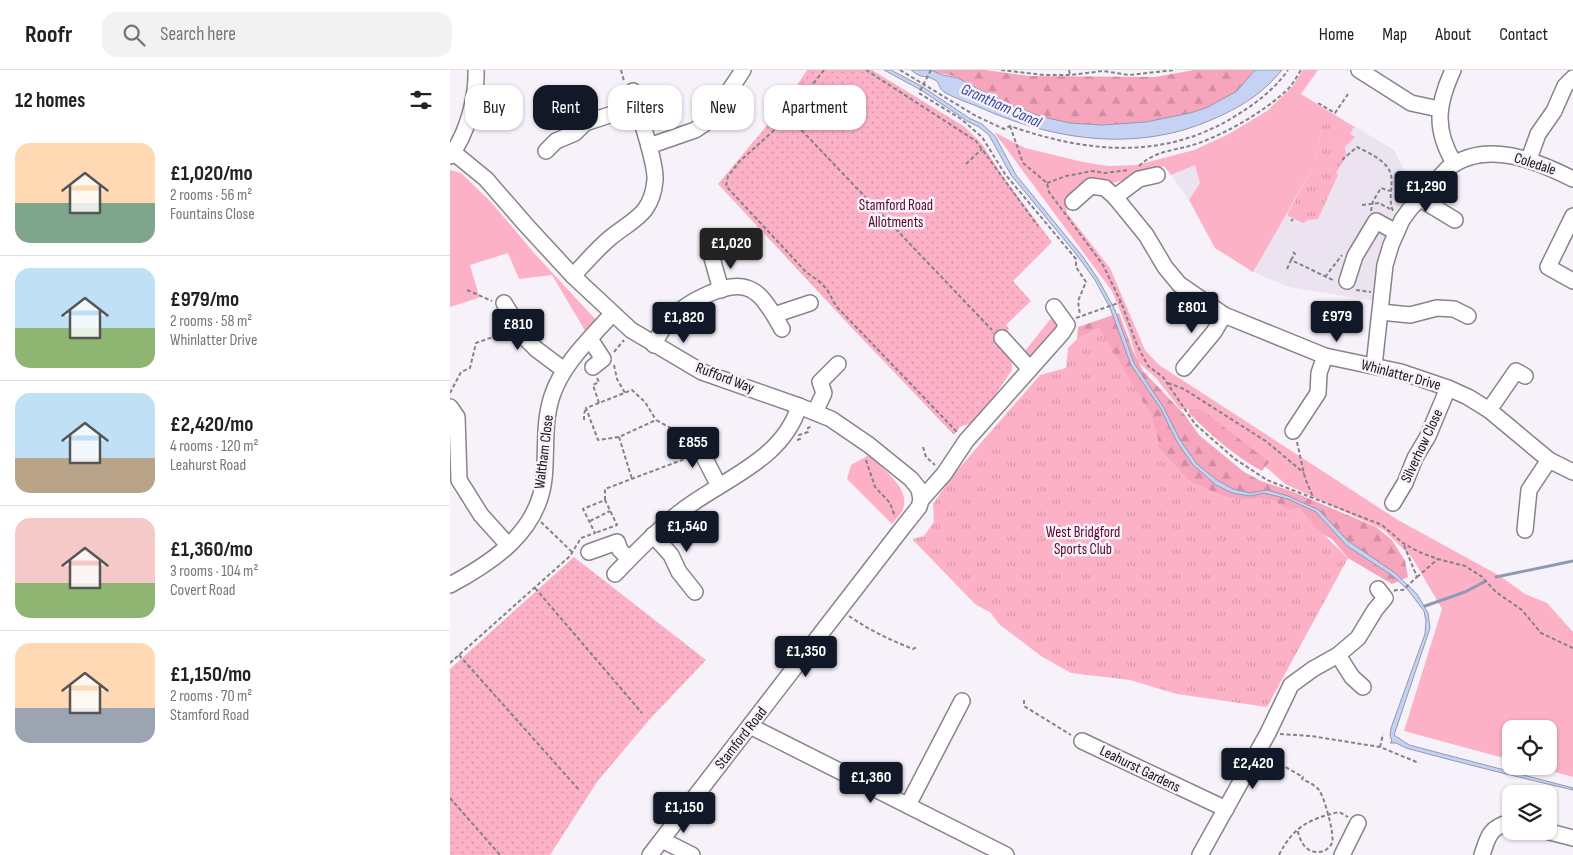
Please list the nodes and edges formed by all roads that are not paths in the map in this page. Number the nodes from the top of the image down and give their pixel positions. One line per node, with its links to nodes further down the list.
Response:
1 (476, 70): 11 (street)
2 (742, 70): 9 (street)
3 (1360, 70): 6 (street)
4 (1452, 70): 6 (street)
5 (1564, 81): 12 (street)
6 (1440, 109): 13 (street)
7 (608, 116): 10 (street)
8 (644, 130): 9 (street)
9 (649, 146): 23 (street)
10 (546, 151)
11 (452, 154): 23 (street, Rufford Way)
12 (1528, 159): 13 (street, Coledale); 15 (street, Coledale)
13 (1454, 163): 17 (street, Coledale)
14 (1157, 174): 16 (street)
15 (1573, 179)
16 (1115, 197): 18 (street, Whinlatter Drive); 32 (street, Whinlatter Drive)
17 (1420, 198): 20 (street); 21 (street, Coledale)
18 (1073, 202)
19 (1573, 216): 24 (street)
20 (1455, 220)
21 (1396, 221): 25 (street); 30 (street, Coledale)
22 (712, 258): 26 (street)
23 (573, 276): 31 (street, Rufford Way)
24 (1573, 280)
25 (1346, 284)
26 (721, 290): 33 (street); 38 (street)
27 (504, 303): 45 (street)
28 (810, 303): 33 (street)
29 (1054, 307): 44 (street, Stamford Road)
30 (1381, 312): 34 (street); 41 (street, Coledale)
31 (612, 314): 37 (street, Waltham Close); 38 (street, Rufford Way)
32 (1224, 314): 39 (street, Whinlatter Drive); 43 (street)
33 (774, 315): 35 (street)
34 (1468, 316)
35 (782, 329)
36 (1002, 338): 44 (street)
37 (590, 339): 42 (street); 45 (street, Waltham Close)
38 (654, 344): 48 (street, Rufford Way)
39 (1325, 356): 41 (street, Whinlatter Drive); 52 (street)
40 (838, 364): 51 (street)
41 (1374, 366): 47 (street, Whinlatter Drive)
42 (593, 367)
43 (1184, 368)
44 (1030, 369): 58 (street, Stamford Road)
45 (564, 370): 62 (street, Waltham Close)
46 (1525, 376): 50 (street)
47 (1448, 388): 50 (street, Whinlatter Drive); 59 (street, Silverhow Close)
48 (799, 406): 51 (street, Rufford Way); 57 (street)
49 (450, 407): 56 (street)
50 (1489, 410): 54 (street, Whinlatter Drive)
51 (816, 418): 58 (street, Rufford Way)
52 (1294, 431)
53 (688, 438): 57 (street)
54 (1549, 460): 55 (street, Whinlatter Drive); 60 (street)
55 (1573, 472)
56 (455, 481): 62 (street)
57 (719, 486): 61 (street)
58 (921, 500): 72 (street, Stamford Road)
59 (1393, 503)
60 (1525, 530)
61 (653, 535): 64 (street); 68 (street)
62 (508, 545): 66 (street, Waltham Close)
63 (589, 552): 64 (street)
64 (629, 559): 65 (street)
65 (615, 574)
66 (450, 585)
67 (1378, 590): 69 (street)
68 (695, 592)
69 (1338, 655): 70 (street); 75 (street)
70 (1364, 688)
71 (962, 701): 74 (street)
72 (750, 726): 74 (street); 80 (street, Stamford Road)
73 (1082, 741): 75 (street, Leahurst Gardens)
74 (908, 805): 83 (street)
75 (1226, 809): 84 (street)
76 (1355, 821): 85 (street)
77 (1502, 825): 86 (street)
78 (1557, 834): 79 (street)
79 (1573, 838)
80 (662, 840): 81 (street, Stamford Road); 82 (street)
81 (650, 855)
82 (692, 855)
83 (1006, 855)
84 (1200, 855)
85 (1342, 855)
86 (1482, 855)

